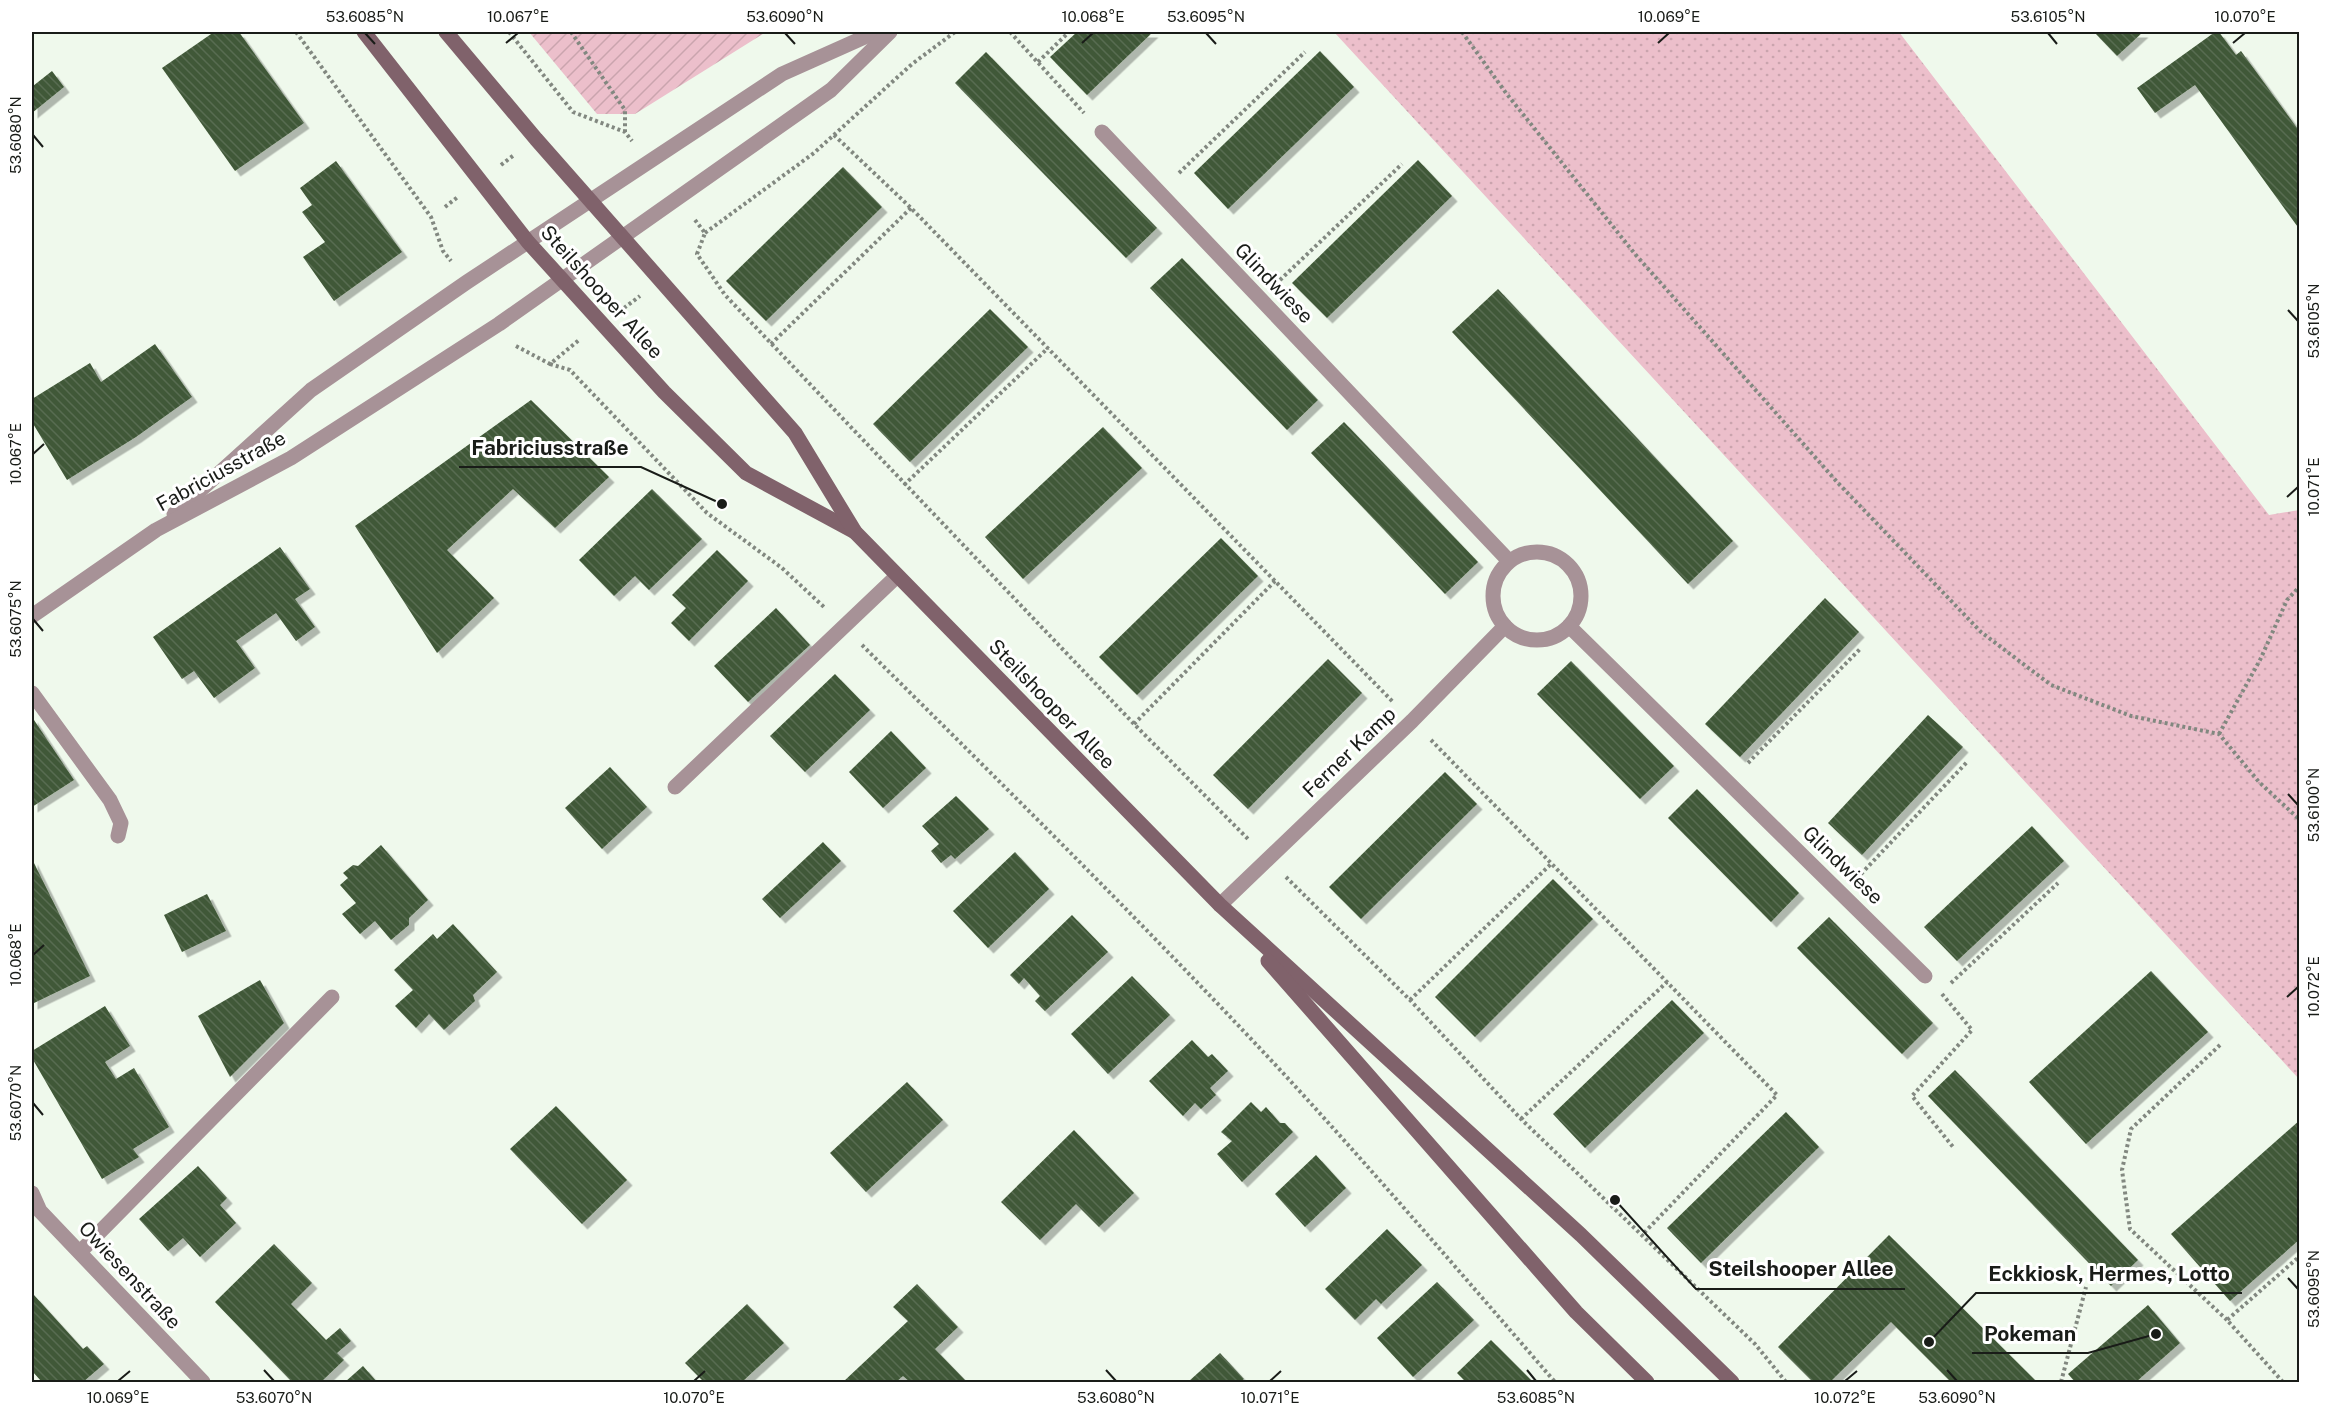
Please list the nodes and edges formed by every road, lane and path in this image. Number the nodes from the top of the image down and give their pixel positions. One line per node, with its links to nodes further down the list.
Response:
1 (296, 32): 26 (path)
2 (364, 32): 25 (main road, Steilshooper Allee)
3 (446, 32): 20 (main road, Steilshooper Allee)
4 (509, 32): 14 (path)
5 (571, 32): 14 (path)
6 (876, 32): 20 (street, Fabriciusstraße)
7 (890, 32): 24 (street, Fabriciusstraße)
8 (955, 32): 16 (path)
9 (1010, 32): 13 (path)
10 (1069, 32): 13 (path)
11 (1462, 32): 49 (path)
12 (1305, 52): 19 (path)
13 (1038, 62): 15 (path)
14 (625, 132): 17 (path)
15 (1102, 132): 19 (street, Glindwiese)
16 (834, 135): 21 (path); 23 (path)
17 (638, 148)
18 (1402, 164): 28 (path)
19 (1159, 193): 28 (street, Glindwiese)
20 (590, 201): 24 (main road, Steilshooper Allee); 25 (street, Fabriciusstraße)
21 (910, 208): 29 (path); 30 (path)
22 (694, 219): 23 (path)
23 (705, 233): 29 (path)
24 (623, 237): 27 (street, Fabriciusstraße); 36 (main road, Steilshooper Allee)
25 (528, 242): 27 (main road, Steilshooper Allee); 35 (street, Fabriciusstraße)
26 (443, 251)
27 (561, 280): 35 (street, Fabriciusstraße); 36 (main road, Steilshooper Allee)
28 (1260, 299): 37 (street, Glindwiese)
29 (771, 344): 34 (path)
30 (1048, 348): 34 (path); 39 (path)
31 (518, 349): 33 (path)
32 (562, 353): 33 (path)
33 (550, 364): 42 (path)
34 (904, 485): 48 (path)
35 (156, 530): 41 (street, Fabriciusstraße)
36 (855, 532): 38 (main road, Steilshooper Allee)
37 (1509, 561): 43 (street); 44 (street)
38 (897, 576): 42 (street); 59 (main road, Steilshooper Allee)
39 (1275, 581): 47 (path); 48 (path)
40 (2300, 586): 49 (path)
41 (32, 616)
42 (843, 626): 52 (street); 74 (path)
43 (1505, 626): 44 (street); 47 (street, Ferner Kamp)
44 (1569, 626): 51 (street, Glindwiese)
45 (1861, 648): 51 (path)
46 (32, 693): 54 (street)
47 (1412, 720): 55 (street, Ferner Kamp); 56 (path)
48 (1134, 724): 55 (path)
49 (2219, 734): 53 (path)
50 (1968, 761): 58 (path)
51 (1728, 783): 58 (street, Glindwiese)
52 (675, 787)
53 (2300, 820)
54 (118, 836)
55 (1268, 860): 59 (street, Ferner Kamp); 63 (path)
56 (1552, 863): 61 (path); 63 (path)
57 (2058, 883): 66 (path)
58 (1842, 894): 60 (street, Glindwiese)
59 (1220, 905): 75 (main road, Steilshooper Allee); 76 (main road, Steilshooper Allee)
60 (1925, 976)
61 (1667, 982): 65 (path); 68 (path)
62 (332, 997): 69 (street)
63 (1410, 1000): 65 (path)
64 (2220, 1045): 72 (path)
65 (1521, 1119): 68 (path)
66 (1953, 1148)
67 (32, 1193): 69 (street, Owiesenstraße)
68 (1642, 1235): 77 (path)
69 (80, 1252): 73 (street, Owiesenstraße)
70 (2300, 1256): 72 (path)
71 (2086, 1287): 78 (path)
72 (2227, 1320): 79 (path)
73 (203, 1383)
74 (1555, 1383)
75 (1647, 1383)
76 (1732, 1383)
77 (1786, 1383)
78 (2061, 1383)
79 (2283, 1383)

